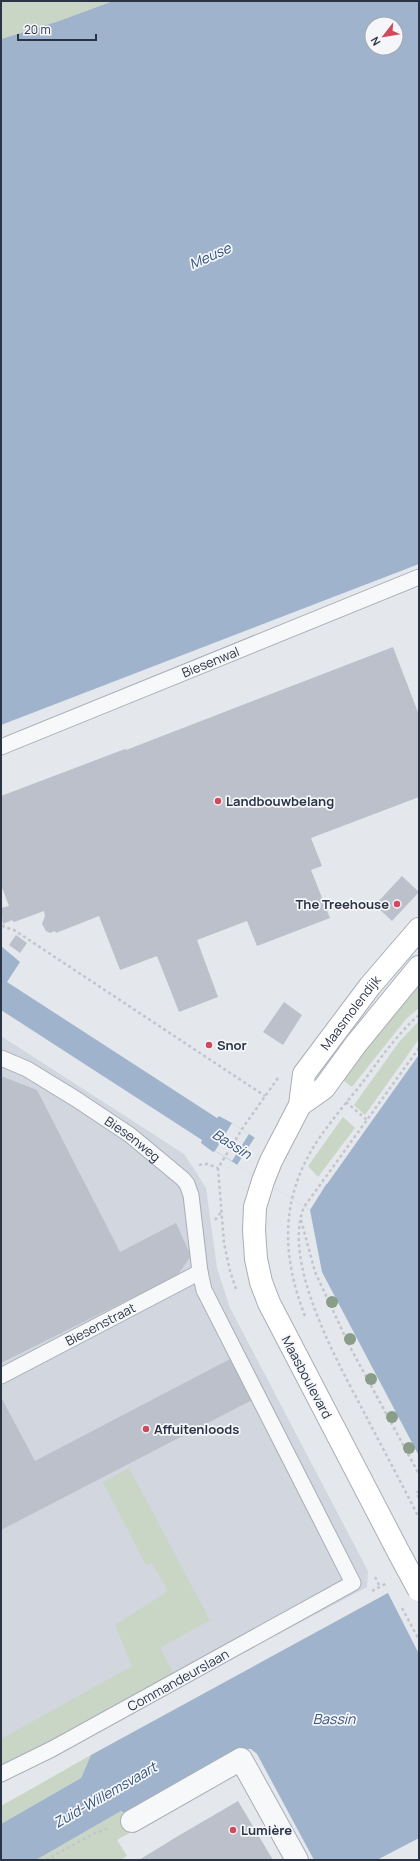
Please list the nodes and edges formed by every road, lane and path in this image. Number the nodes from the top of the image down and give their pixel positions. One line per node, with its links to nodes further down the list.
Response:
1 (419, 578): 2 (lane, Biesenwal)
2 (1, 747)
3 (1, 919): 10 (path)
4 (419, 930): 11 (main road, Maasmolendijk)
5 (419, 967): 11 (main road, Maasmolendijk)
6 (419, 1015): 18 (path)
7 (419, 1048): 15 (path)
8 (1, 1058): 17 (lane, Biesenweg)
9 (283, 1072): 10 (path)
10 (265, 1096): 14 (path)
11 (300, 1105): 12 (main road, Maasmolendijk)
12 (276, 1150): 27 (main road, Maasboulevard, bridge)
13 (196, 1165): 14 (path)
14 (218, 1168): 16 (path)
15 (300, 1218): 20 (path); 23 (path)
16 (213, 1223)
17 (200, 1269): 19 (lane, Biesenstraat); 25 (lane, Biesenweg)
18 (306, 1319)
19 (1, 1376)
20 (419, 1474)
21 (419, 1491): 22 (path)
22 (419, 1498)
23 (419, 1518)
24 (372, 1573): 26 (path)
25 (353, 1583): 28 (lane, Commandeurslaan)
26 (380, 1587)
27 (419, 1590)
28 (1, 1774)
29 (132, 1821): 30 (path); 31 (street)
30 (46, 1860)
31 (297, 1860)

